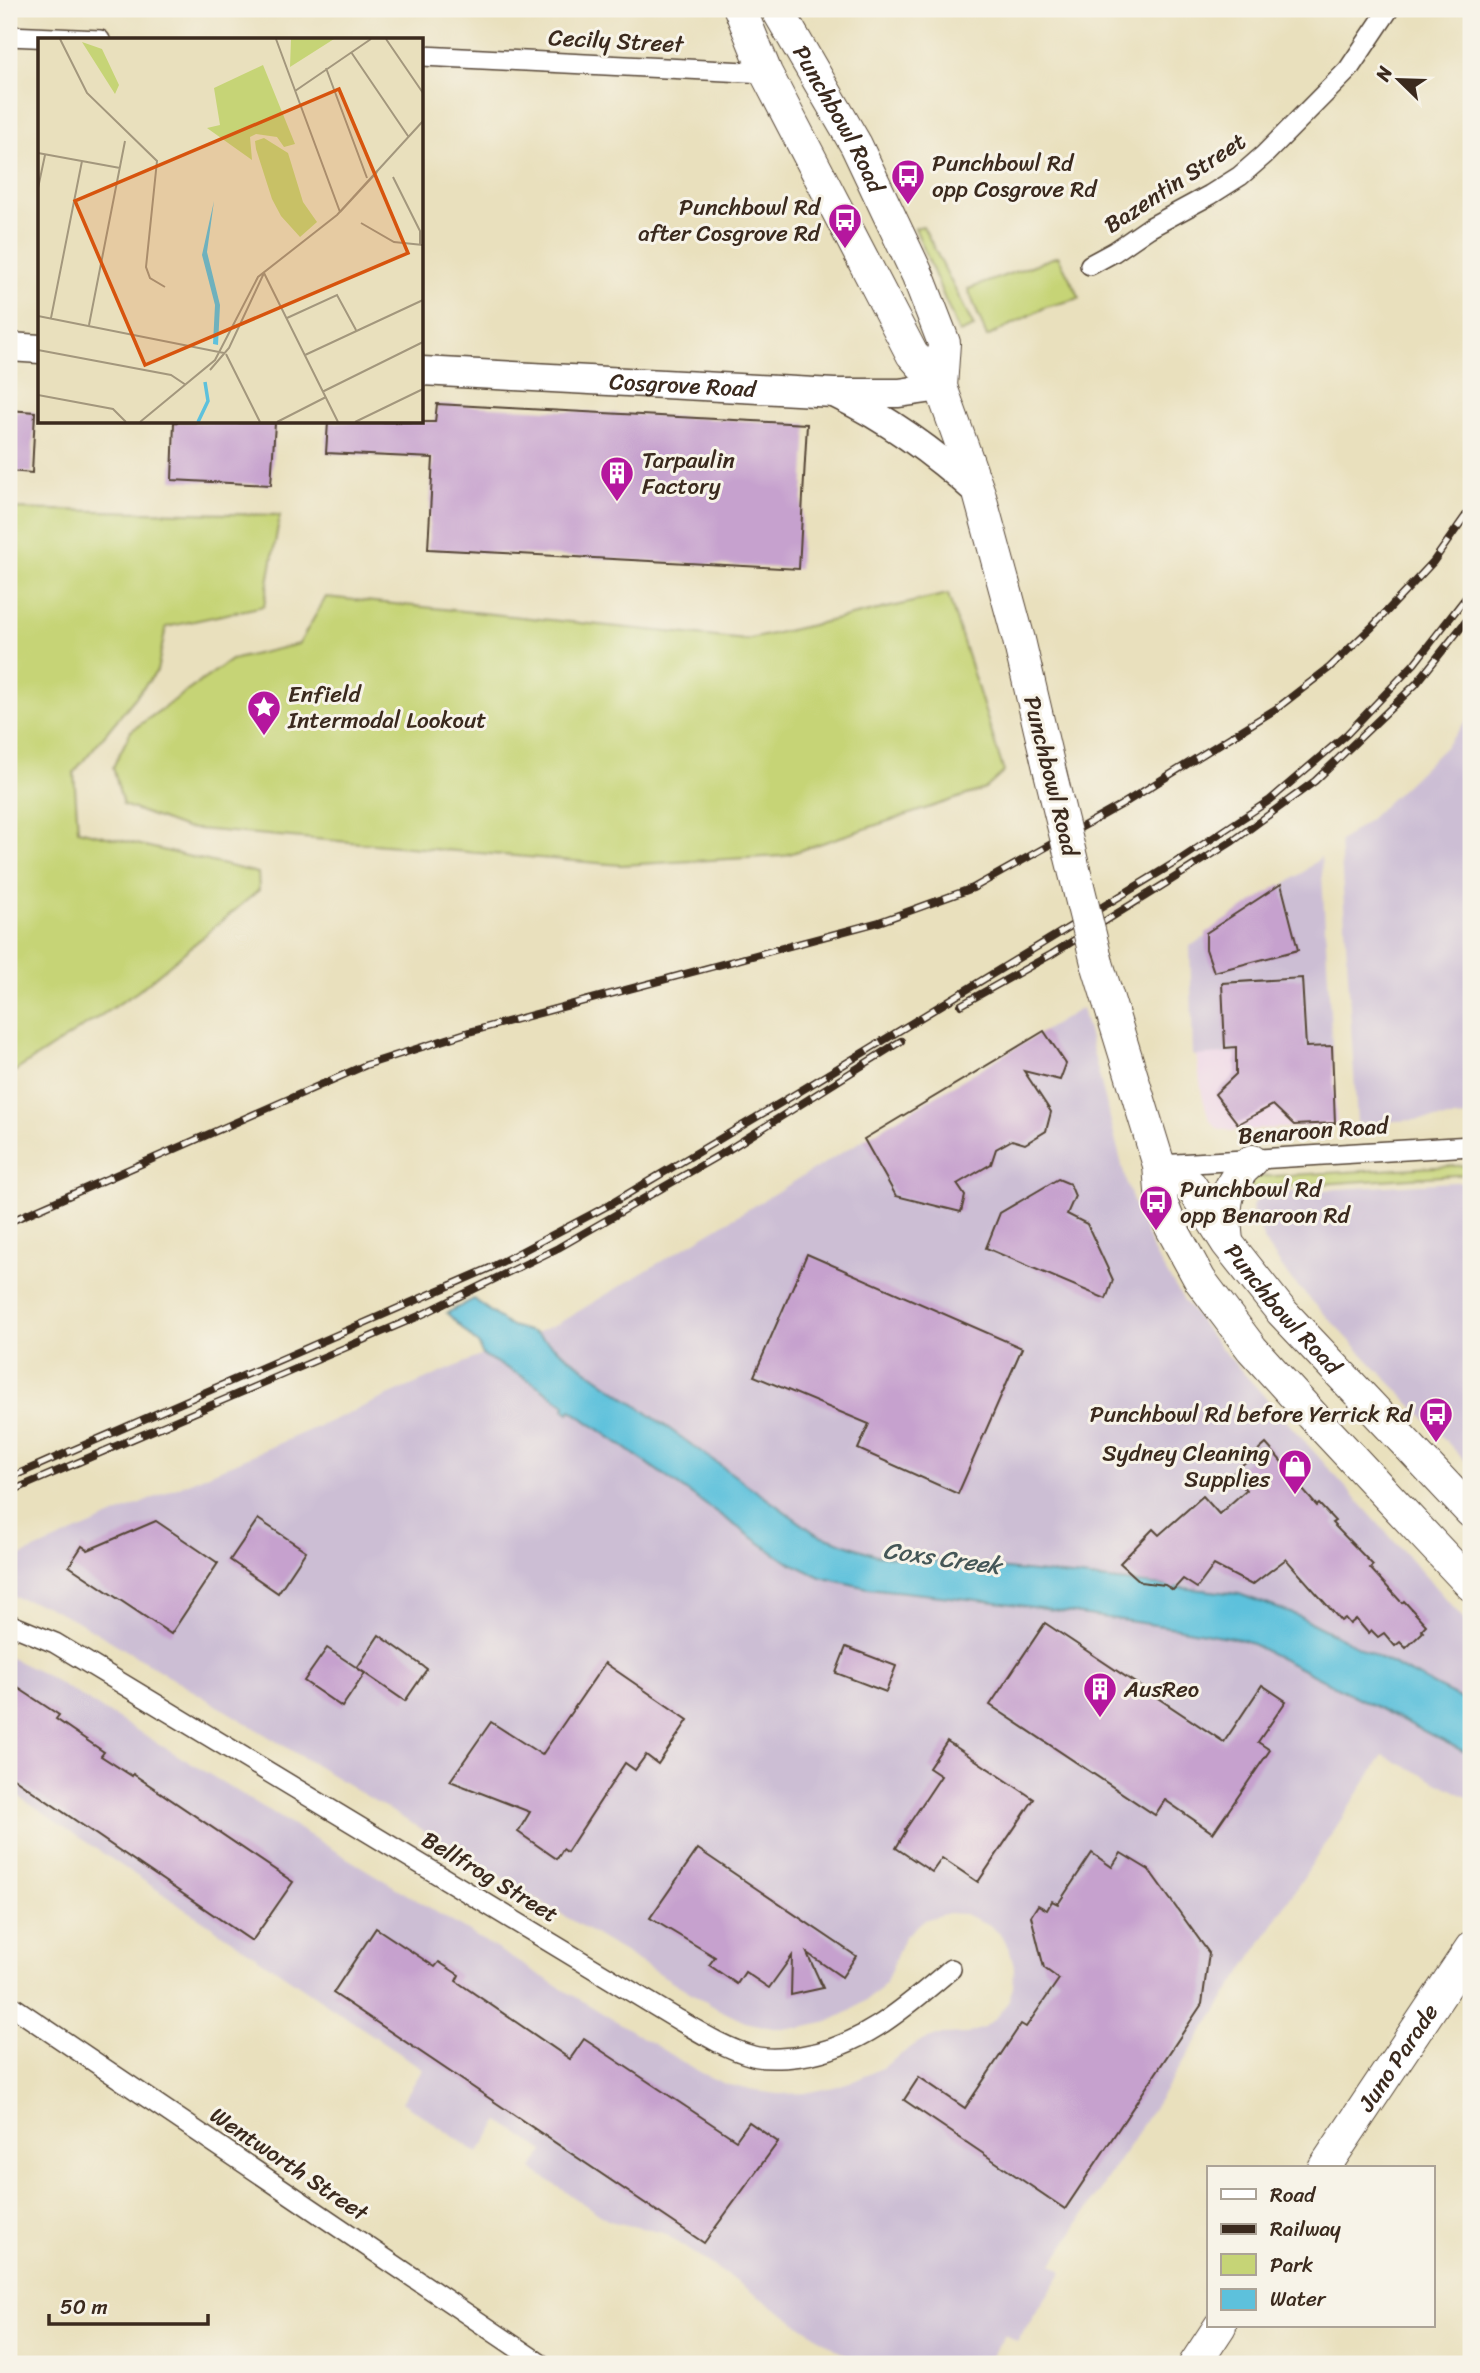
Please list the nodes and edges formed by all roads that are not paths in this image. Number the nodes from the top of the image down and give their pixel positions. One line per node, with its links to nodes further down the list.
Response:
1 (740, 9): 7 (main road, Punchbowl Road)
2 (777, 9): 12 (main road, Punchbowl Road)
3 (1389, 9): 8 (street, Bazentin Street)
4 (9, 36): 5 (street)
5 (54, 38)
6 (424, 56): 7 (street, Cecily Street)
7 (766, 73): 12 (main road, Punchbowl Road)
8 (1090, 265)
9 (9, 347): 10 (main road)
10 (38, 349)
11 (424, 371): 13 (main road, Cosgrove Road)
12 (941, 387): 13 (main road, Cosgrove Road); 14 (main road, Punchbowl Road)
13 (834, 393): 14 (main road)
14 (979, 493): 17 (main road, Punchbowl Road, bridge)
15 (1471, 1146): 16 (street, Benaroon Road)
16 (1252, 1161): 17 (street, Benaroon Road); 18 (main road)
17 (1159, 1165): 18 (main road, Punchbowl Road); 20 (main road, Punchbowl Road)
18 (1227, 1243): 19 (main road, Punchbowl Road)
19 (1471, 1512)
20 (1471, 1585)
21 (9, 1624): 23 (street, Bellfrog Street)
22 (1471, 1948): 25 (main road, Juno Parade)
23 (951, 1969)
24 (9, 2004): 27 (street, Wentworth Street)
25 (1325, 2166)
26 (1219, 2328): 28 (main road)
27 (541, 2364)
28 (1195, 2364)

